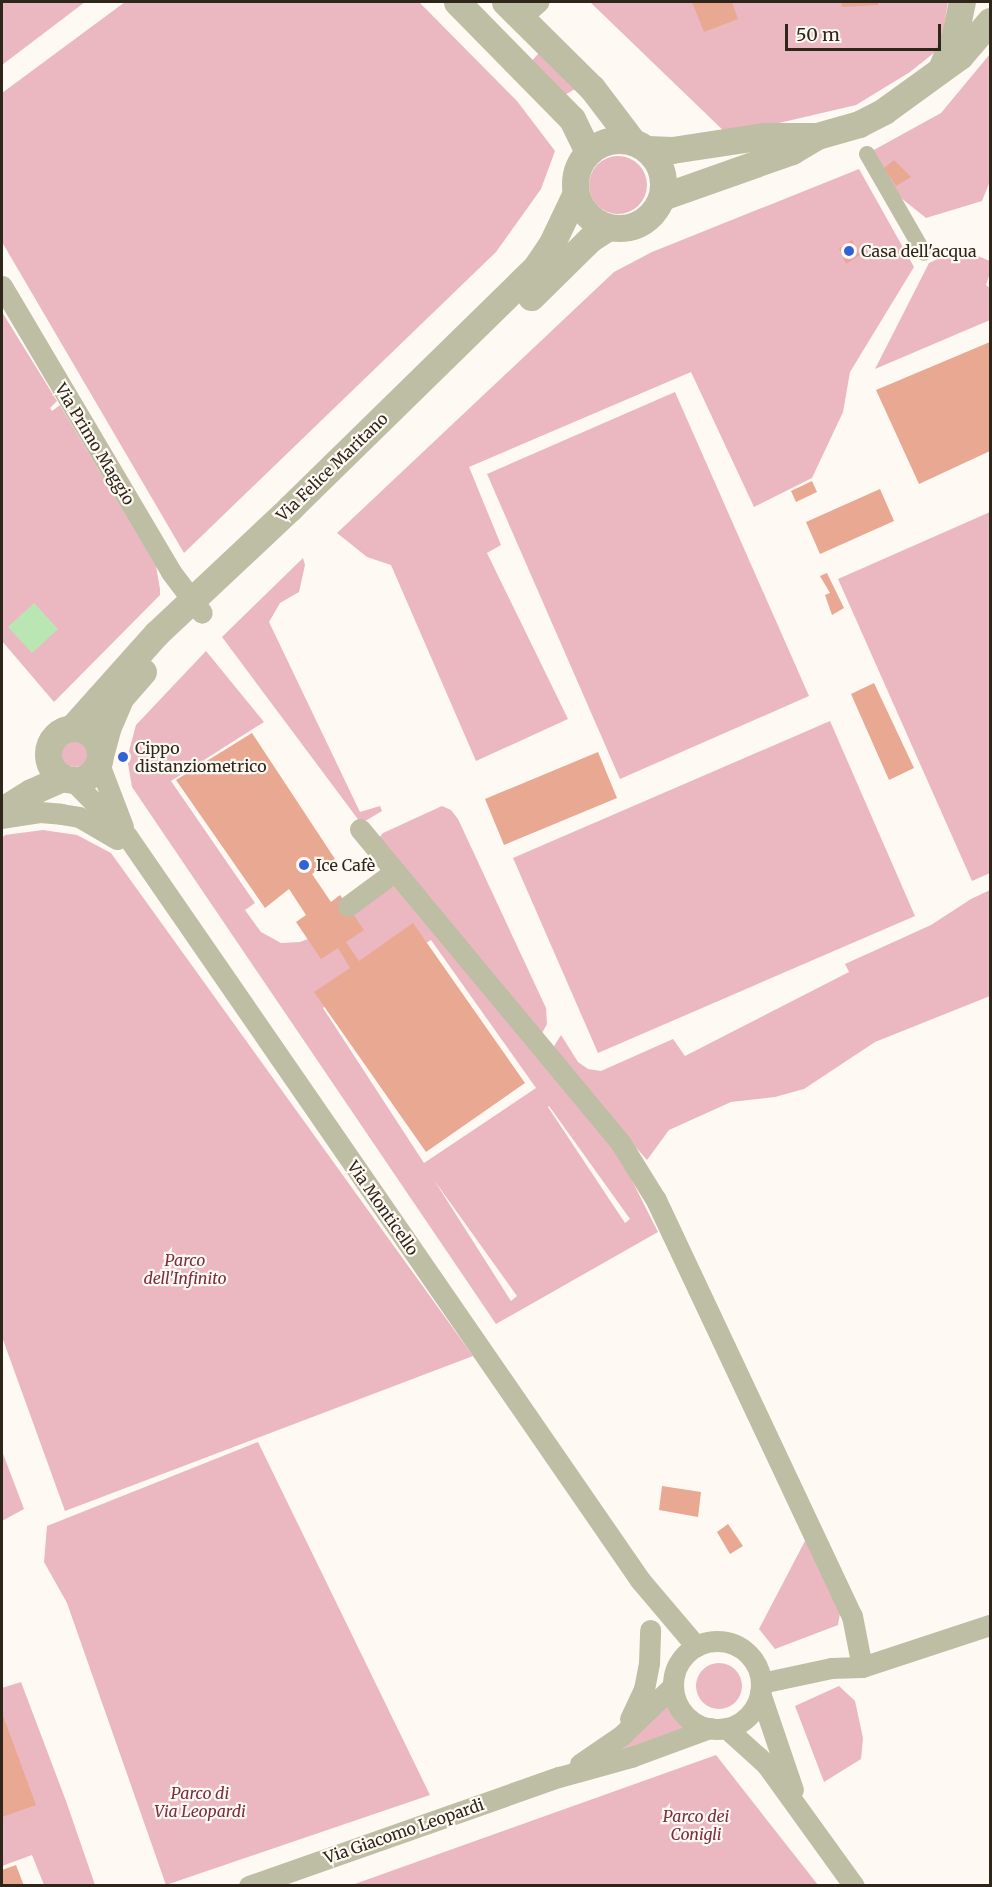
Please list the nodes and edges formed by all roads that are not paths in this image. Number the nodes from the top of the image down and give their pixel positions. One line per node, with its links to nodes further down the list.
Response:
1 (457, 2): 5 (street)
2 (962, 2): 6 (street)
3 (522, 7): 5 (street); 8 (street)
4 (990, 21): 6 (street)
5 (497, 42): 9 (street)
6 (941, 70): 7 (street)
7 (818, 136): 8 (street); 12 (street)
8 (640, 146): 9 (street); 12 (street)
9 (588, 152): 11 (street)
10 (867, 154): 14 (street)
11 (575, 195): 13 (street); 16 (street, Via Felice Maritano)
12 (662, 196): 13 (street)
13 (607, 228): 16 (street, Via Felice Maritano)
14 (924, 252)
15 (2, 286): 16 (street, Via Primo Maggio)
16 (196, 607): 17 (street, Via Felice Maritano); 19 (street, Via Felice Maritano)
17 (72, 728): 18 (street); 19 (street)
18 (47, 752): 20 (street); 21 (street)
19 (100, 758): 20 (street); 25 (street, Via Monticello)
20 (67, 780): 22 (street); 25 (street, Via Monticello)
21 (2, 803)
22 (2, 810)
23 (2, 818): 27 (street)
24 (360, 829): 26 (street)
25 (127, 836): 27 (street, Via Monticello)
26 (394, 872): 28 (street); 33 (street)
27 (166, 893): 29 (street, Via Monticello)
28 (348, 906)
29 (640, 1580): 31 (street, Via Monticello); 32 (street, Via Monticello)
30 (990, 1625): 33 (street)
31 (650, 1630): 34 (street, Via Monticello); 37 (street, Via Giacomo Leopardi)
32 (696, 1646): 34 (street); 35 (street)
33 (862, 1667): 35 (street)
34 (673, 1682): 36 (street); 37 (street, Via Giacomo Leopardi)
35 (761, 1688): 36 (street); 39 (street)
36 (718, 1728): 38 (street, Via Giacomo Leopardi); 39 (street)
37 (622, 1735): 38 (street, Via Giacomo Leopardi)
38 (559, 1777): 40 (street, Via Giacomo Leopardi)
39 (798, 1805): 41 (street)
40 (249, 1886)
41 (854, 1886)

